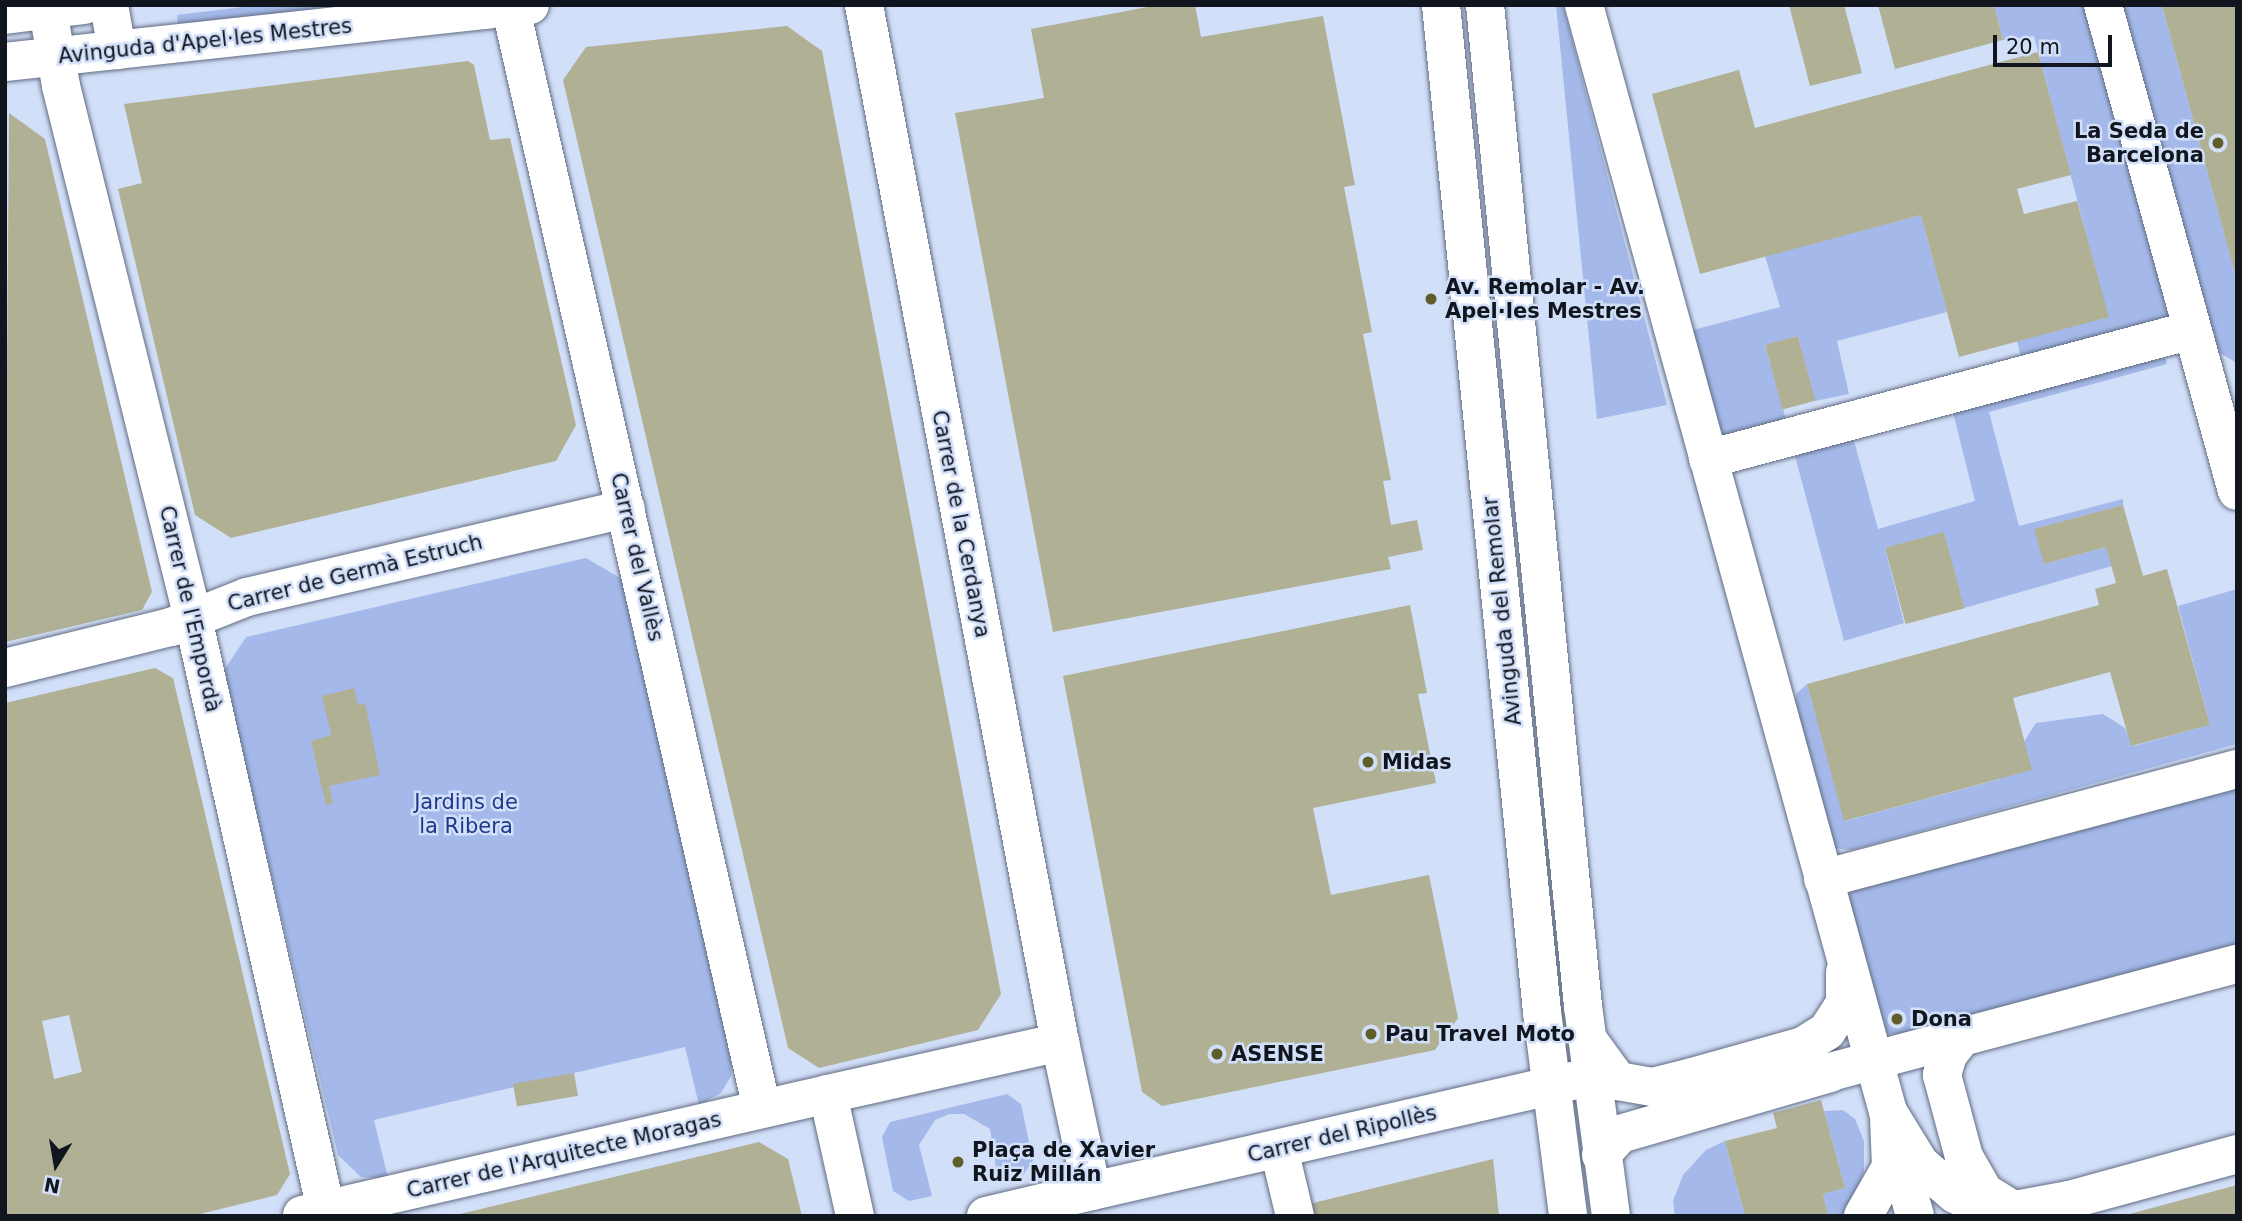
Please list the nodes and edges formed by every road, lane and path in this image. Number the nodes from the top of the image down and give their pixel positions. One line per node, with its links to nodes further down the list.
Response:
1 (109, 5): 10 (street)
2 (864, 5): 25 (street, Carrer de la Cerdanya)
3 (1441, 5): 29 (street, Avinguda del Remolar)
4 (1485, 5): 24 (street, Avinguda del Remolar)
5 (1584, 5): 14 (street)
6 (2103, 5): 13 (street)
7 (517, 6): 10 (street, Avinguda d'Apel·les Mestres); 16 (street, Carrer del Vallès)
8 (66, 8): 9 (street); 11 (street, Carrer de l'Empordà)
9 (5, 15)
10 (117, 50): 11 (street, Avinguda d'Apel·les Mestres)
11 (55, 57): 12 (street, Avinguda d'Apel·les Mestres); 17 (street, Carrer de l'Empordà)
12 (5, 62)
13 (2192, 330): 14 (street); 15 (street)
14 (1708, 459): 20 (street)
15 (2237, 491)
16 (626, 509): 17 (street, Carrer de Germà Estruch); 31 (street, Carrer del Vallès)
17 (193, 618): 18 (street, Carrer de Germà Estruch); 38 (street, Carrer de l'Empordà)
18 (5, 668)
19 (2237, 769): 20 (street)
20 (1823, 879): 21 (street)
21 (1845, 960): 24 (street); 26 (street)
22 (2237, 964): 23 (street)
23 (1965, 1033): 26 (street); 39 (street)
24 (1587, 1038): 27 (street, Avinguda del Remolar)
25 (1060, 1042): 30 (street); 36 (street)
26 (1873, 1057): 28 (street); 32 (street)
27 (1591, 1077): 29 (street, Carrer del Ripollès); 35 (street, Avinguda del Remolar)
28 (1804, 1079): 32 (street); 35 (street)
29 (1550, 1086): 33 (street, Carrer del Ripollès); 43 (street, Avinguda del Remolar)
30 (828, 1094): 31 (street, Carrer de l'Arquitecte Moragas); 40 (street)
31 (762, 1109): 38 (street, Carrer de l'Arquitecte Moragas)
32 (1891, 1126): 37 (street); 39 (street); 45 (street)
33 (1279, 1149): 36 (street, Carrer del Ripollès); 42 (street)
34 (2237, 1154): 39 (street)
35 (1601, 1155): 44 (street, Avinguda del Remolar)
36 (1092, 1191): 41 (street)
37 (1871, 1211)
38 (313, 1213)
39 (2007, 1213)
40 (855, 1216)
41 (986, 1216)
42 (1295, 1216)
43 (1568, 1216)
44 (1611, 1216)
45 (1915, 1216)

